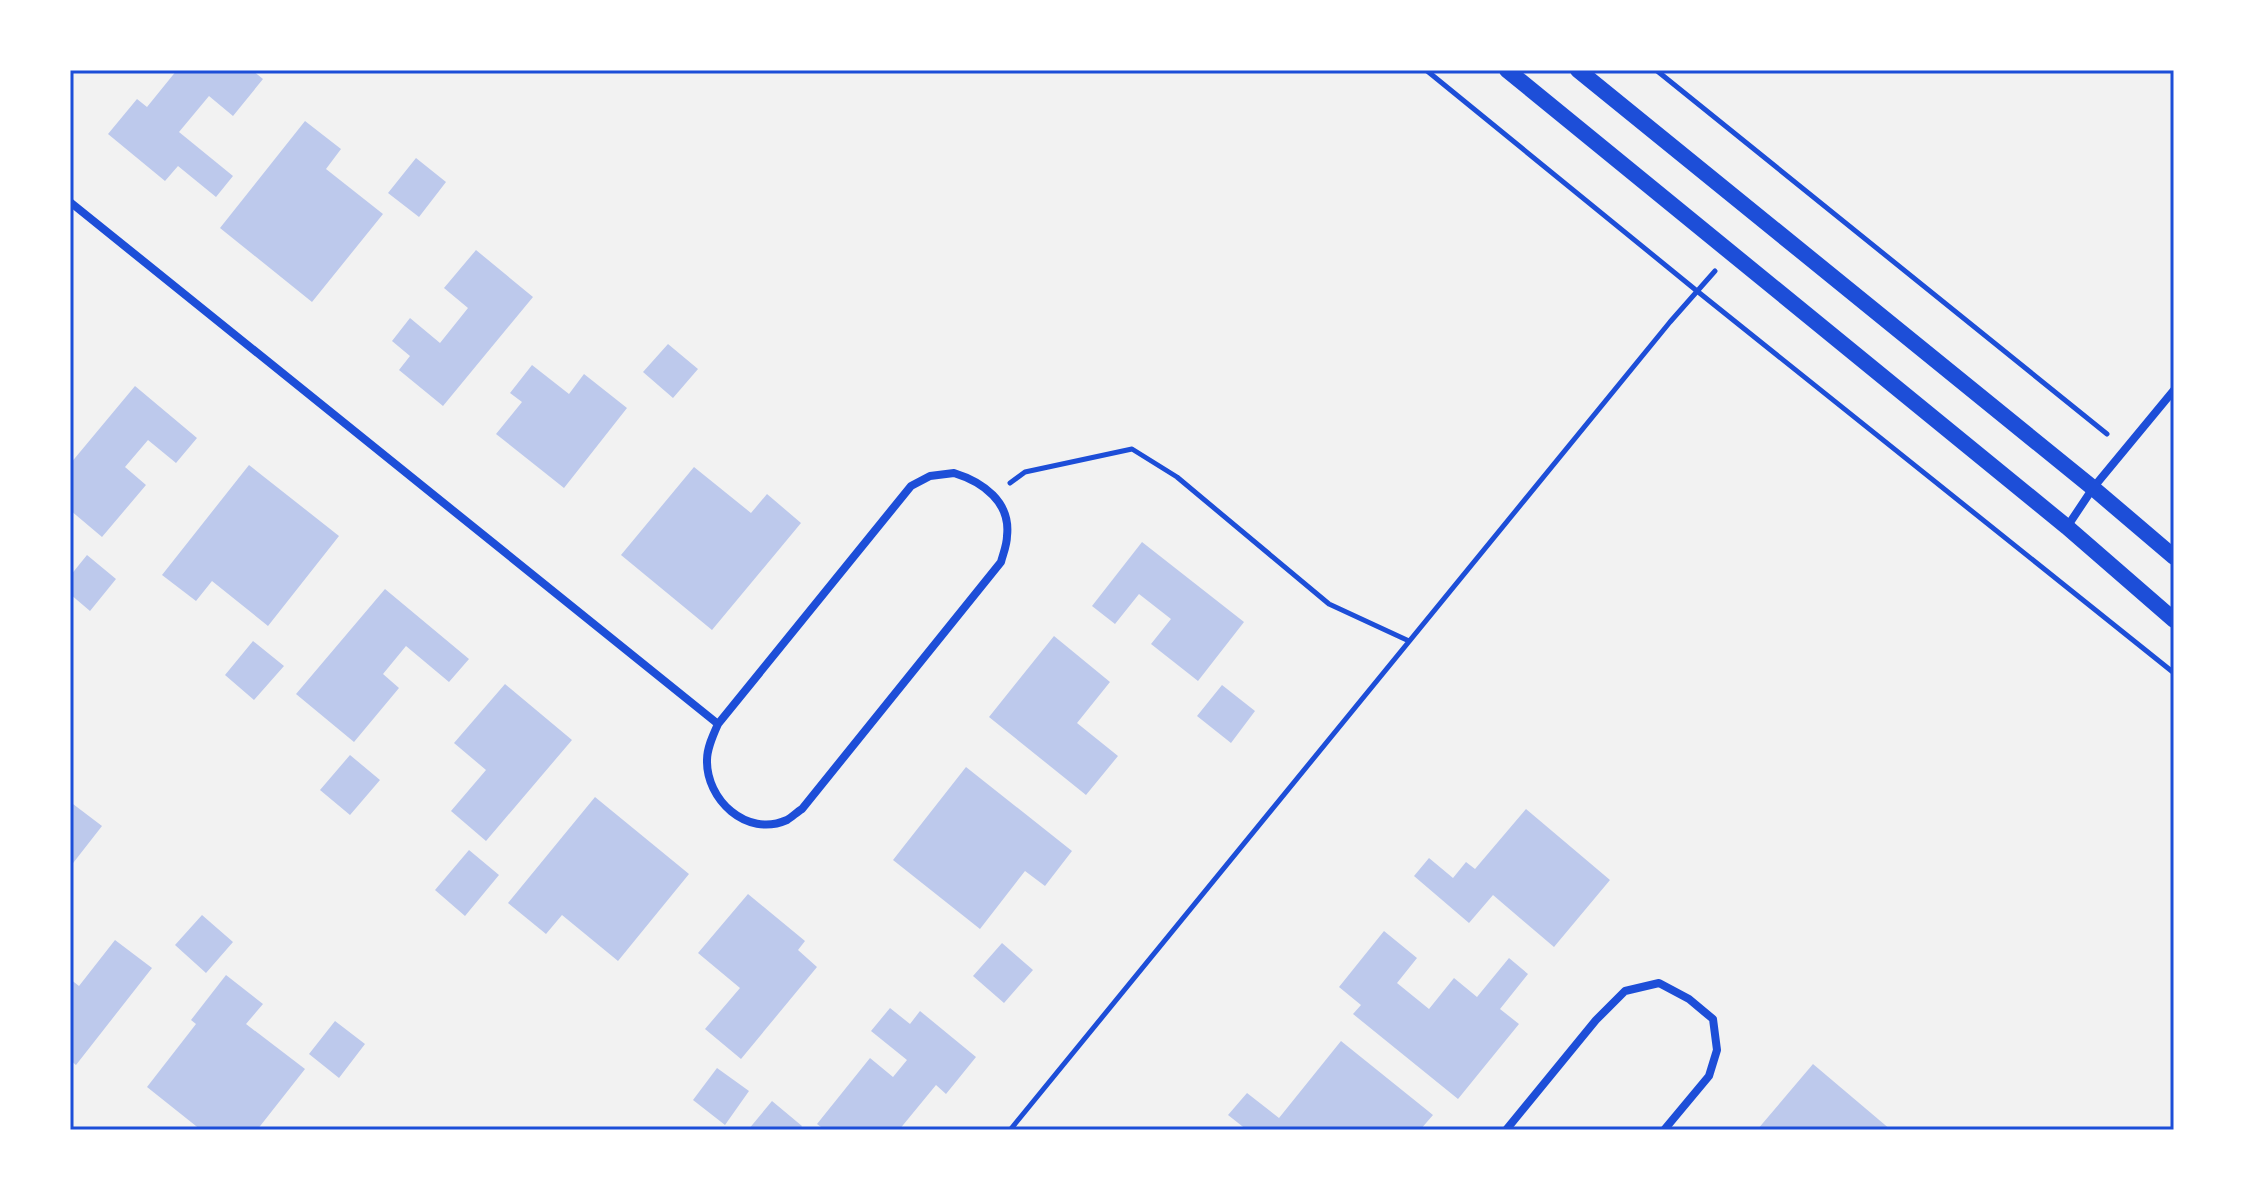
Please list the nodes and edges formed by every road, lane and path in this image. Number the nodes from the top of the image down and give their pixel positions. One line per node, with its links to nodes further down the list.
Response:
1 (1426, 70): 7 (path)
2 (1507, 70): 6 (main road)
3 (1578, 70): 10 (main road)
4 (1656, 70): 9 (path)
5 (70, 202): 17 (street)
6 (1731, 252): 7 (path); 12 (main road)
7 (1697, 291): 15 (path); 16 (path)
8 (2174, 390): 9 (street)
9 (2125, 449): 10 (street)
10 (2093, 488): 12 (street); 13 (main road)
11 (994, 494): 15 (path); 17 (street); 17 (street)
12 (2067, 527): 14 (main road)
13 (2174, 557)
14 (2174, 620)
15 (1409, 641): 18 (path)
16 (2174, 673)
17 (718, 724)
18 (1010, 1130)
19 (1506, 1130): 20 (street)
20 (1664, 1130)

